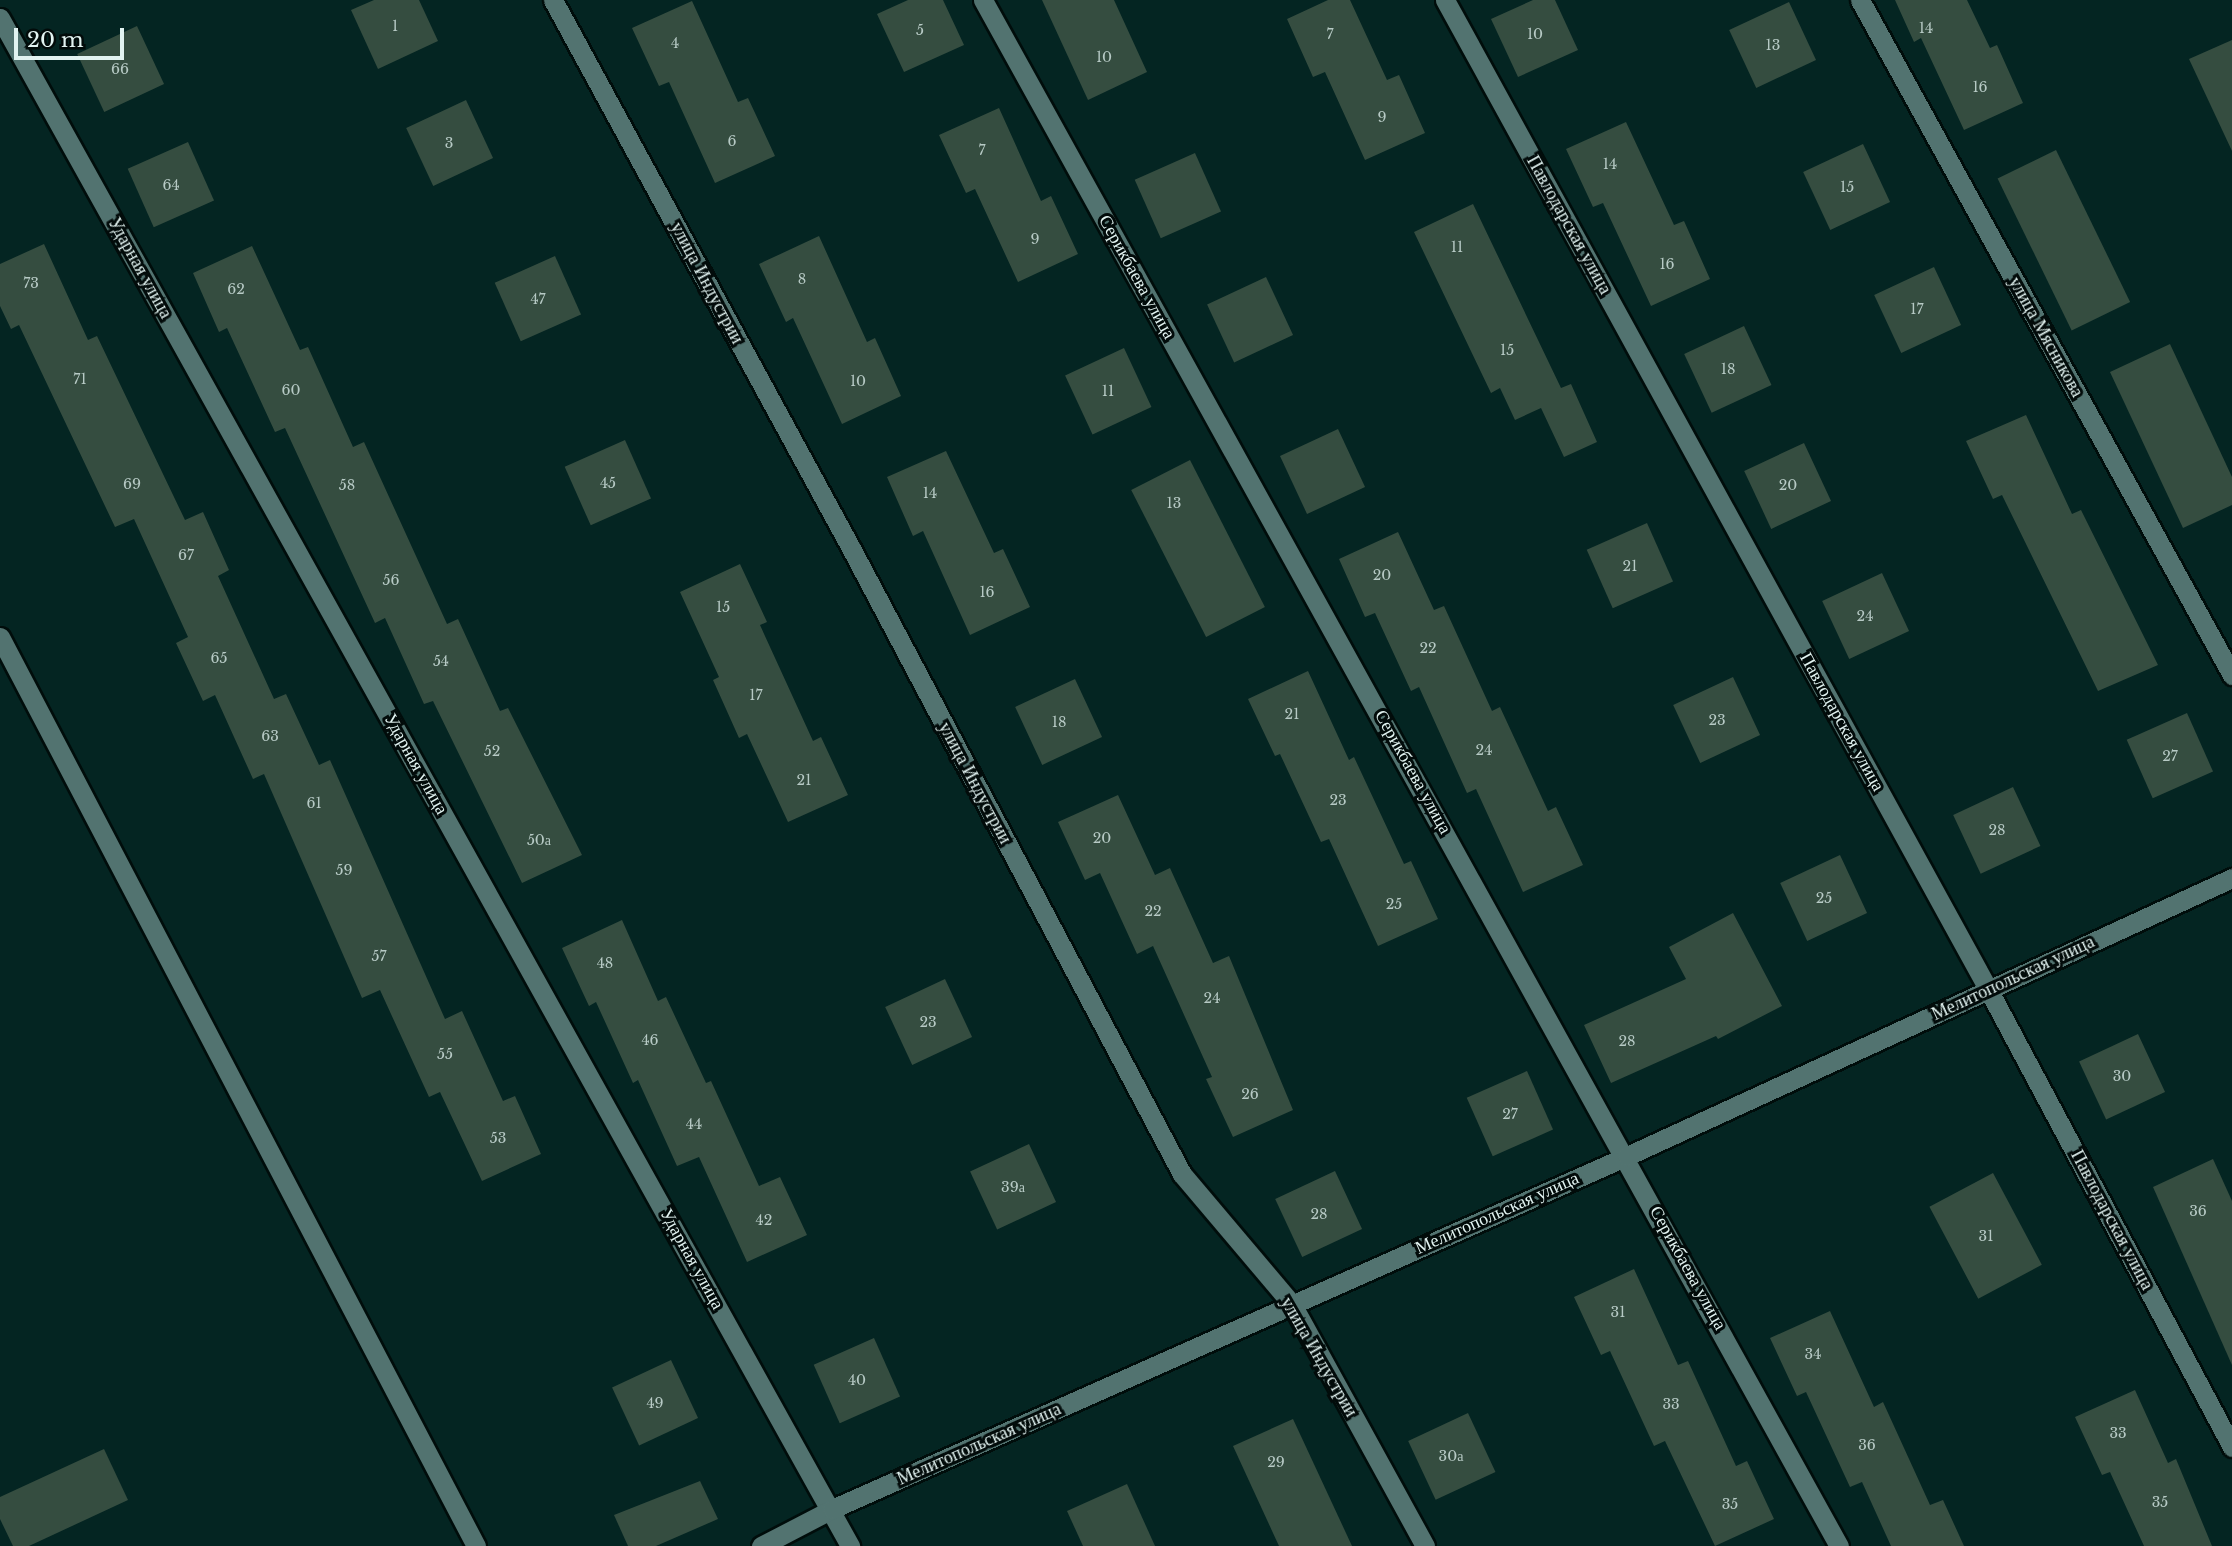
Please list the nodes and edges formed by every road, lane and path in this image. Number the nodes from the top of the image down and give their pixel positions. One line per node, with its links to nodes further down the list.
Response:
1 (553, 0): 11 (street, улица Индустрии)
2 (983, 0): 10 (street, Серикбаева улица)
3 (1446, 0): 9 (street, Павлодарская улица)
4 (1860, 0): 7 (street, улица Мясникова)
5 (0, 18): 13 (street, Ударная улица)
6 (0, 637): 14 (street)
7 (2232, 675)
8 (2232, 878): 9 (street, Мелитопольская улица)
9 (1988, 989): 10 (street, Мелитопольская улица); 12 (street, Павлодарская улица)
10 (1627, 1156): 11 (street, Мелитопольская улица); 18 (street, Серикбаева улица)
11 (1292, 1304): 13 (street, Мелитопольская улица); 17 (street, улица Индустрии)
12 (2232, 1447)
13 (832, 1509): 15 (street, Мелитопольская улица); 16 (street, Ударная улица)
14 (476, 1546)
15 (761, 1546)
16 (850, 1546)
17 (1425, 1546)
18 (1839, 1546)

